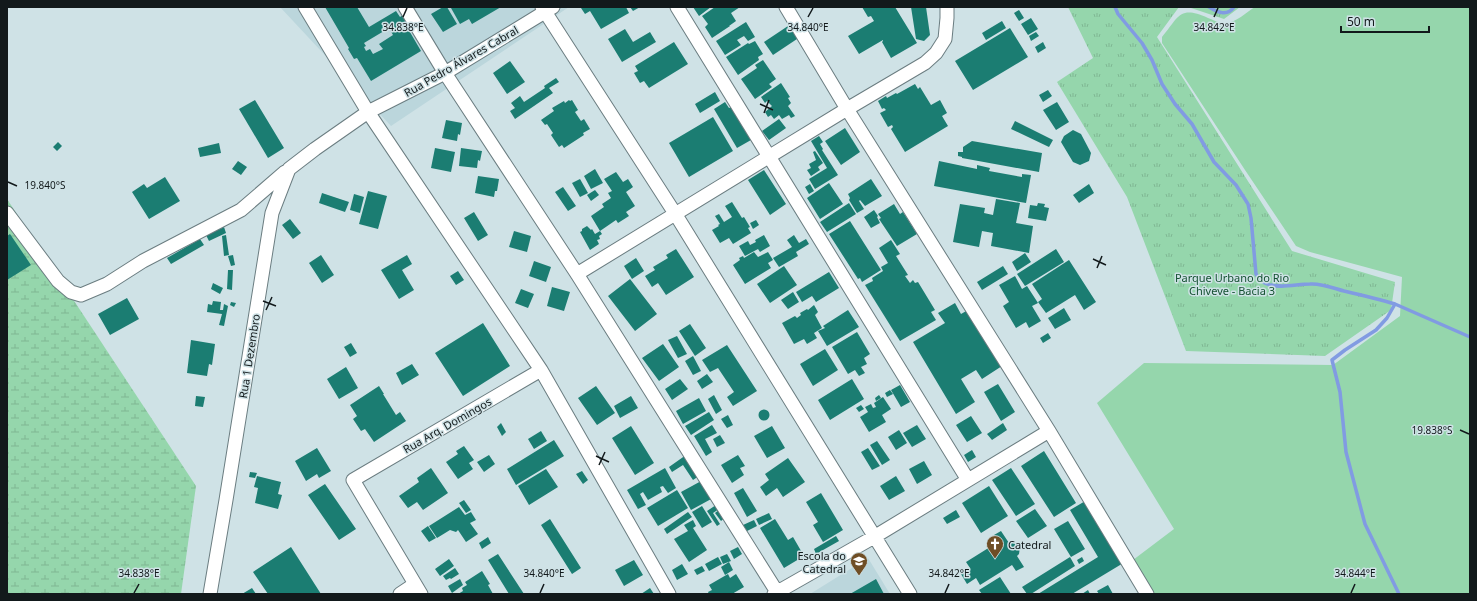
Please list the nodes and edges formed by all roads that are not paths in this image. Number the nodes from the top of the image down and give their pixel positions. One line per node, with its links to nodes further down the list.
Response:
1 (305, 7): 9 (street)
2 (405, 7): 7 (street)
3 (677, 7): 10 (street)
4 (786, 7): 8 (street)
5 (947, 7): 8 (street)
6 (547, 9): 7 (street, Rua Pedro Álvares Cabral); 13 (street)
7 (445, 73): 9 (street, Rua Pedro Álvares Cabral); 14 (street)
8 (847, 109): 10 (street); 16 (street)
9 (368, 112): 11 (street); 15 (street)
10 (769, 156): 13 (street); 17 (street)
11 (289, 169): 12 (street); 21 (street, Rua 1 Dezembro)
12 (7, 213)
13 (676, 215): 14 (street); 18 (street)
14 (577, 274): 20 (street)
15 (541, 370): 19 (street, Rua Arq. Domingos); 23 (street)
16 (1049, 430): 17 (street); 25 (street)
17 (968, 480): 18 (street)
18 (874, 537): 20 (street); 24 (street)
19 (418, 589): 22 (street)
20 (775, 593)
21 (210, 594)
22 (400, 594)
23 (669, 594)
24 (910, 594)
25 (1147, 594)

